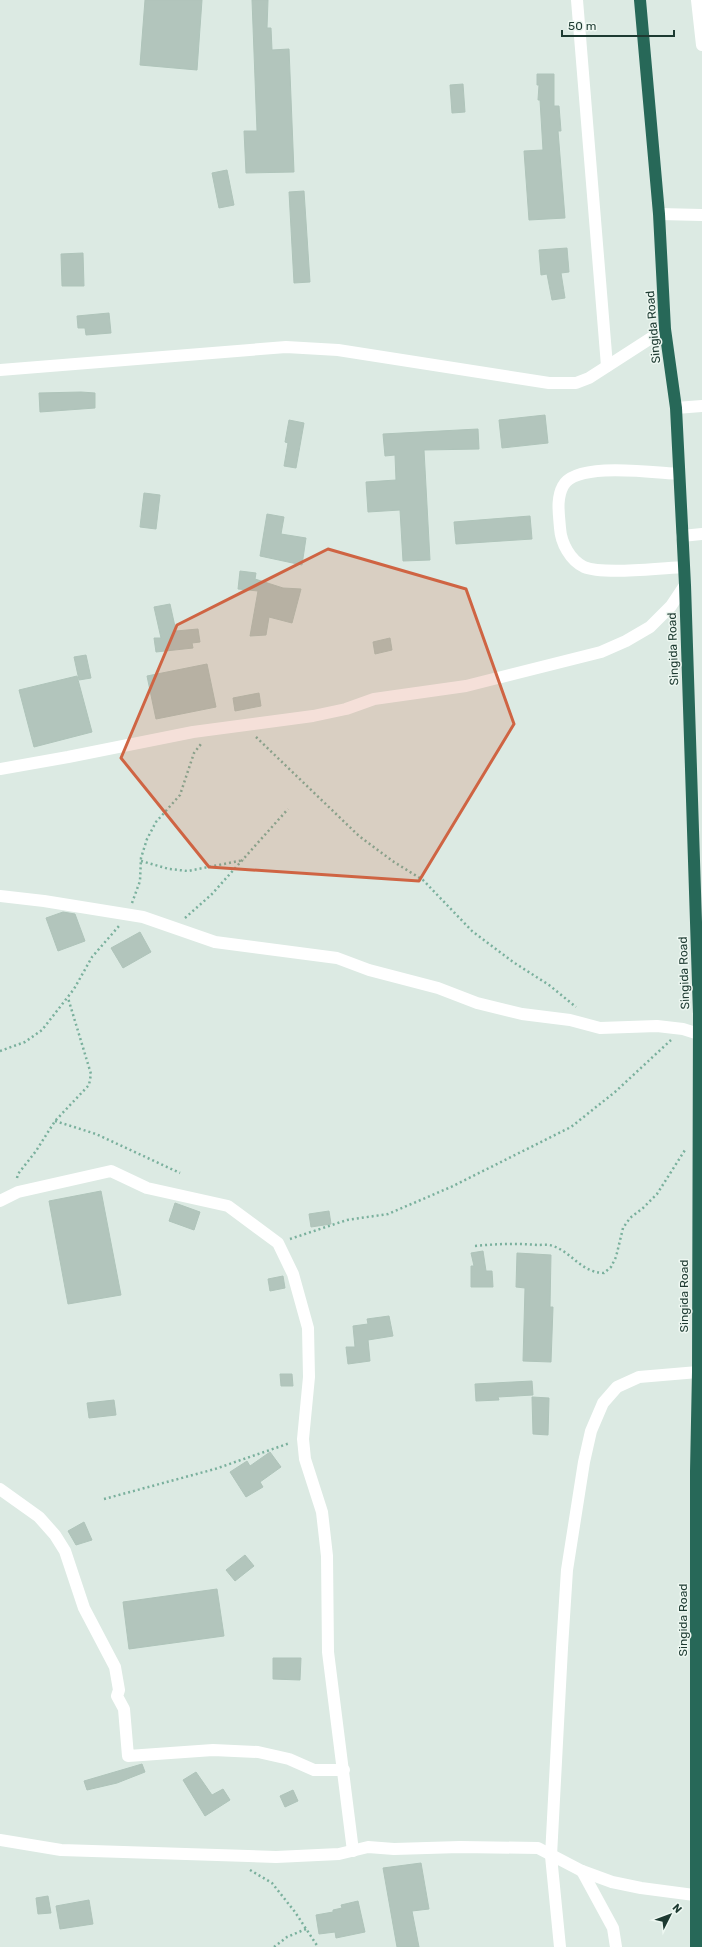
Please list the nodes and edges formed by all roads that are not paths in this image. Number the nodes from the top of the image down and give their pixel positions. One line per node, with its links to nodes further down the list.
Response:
1 (577, 0): 8 (street)
2 (640, 0): 5 (highway, Singida Road)
3 (699, 8): 4 (street)
4 (702, 45)
5 (659, 214): 6 (street); 7 (highway, Singida Road)
6 (702, 215)
7 (665, 329): 8 (street); 11 (highway, Singida Road)
8 (607, 366): 9 (street)
9 (0, 370)
10 (702, 406): 11 (street)
11 (676, 408): 12 (highway, Singida Road)
12 (679, 474): 14 (highway, Singida Road); 15 (street)
13 (702, 534): 14 (street)
14 (682, 536): 15 (highway, Singida Road)
15 (684, 567): 16 (highway, Singida Road)
16 (685, 586): 17 (street); 19 (highway, Singida Road)
17 (0, 769)
18 (0, 896): 19 (street)
19 (700, 1035): 21 (highway, Singida Road)
20 (0, 1201): 24 (street)
21 (698, 1372): 22 (highway, Singida Road); 27 (street)
22 (700, 1425): 29 (highway, Singida Road)
23 (0, 1489): 24 (street)
24 (344, 1770): 26 (street)
25 (0, 1840): 26 (street)
26 (353, 1850): 27 (street)
27 (551, 1856): 28 (street); 30 (street)
28 (582, 1871): 29 (street); 31 (street)
29 (699, 1895): 32 (highway, Singida Road)
30 (560, 1947)
31 (616, 1947)
32 (696, 1947)

